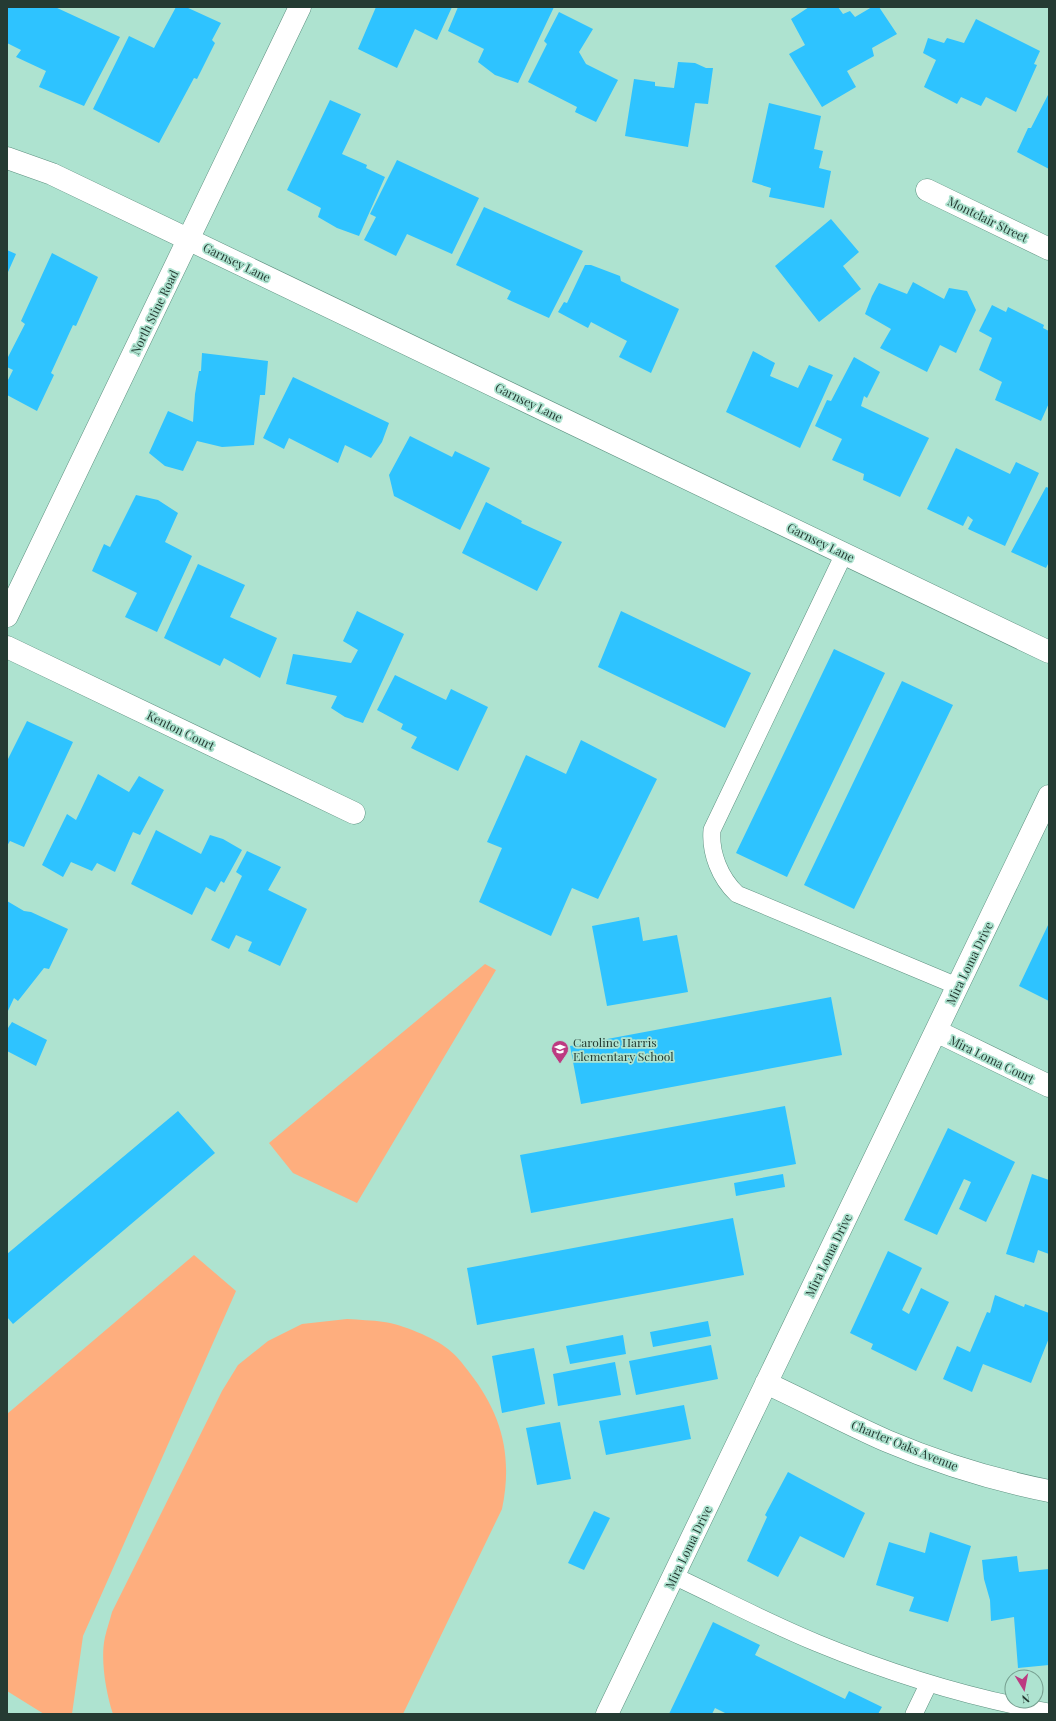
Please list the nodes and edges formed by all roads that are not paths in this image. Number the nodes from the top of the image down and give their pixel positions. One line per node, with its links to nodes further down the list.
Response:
1 (300, 7): 4 (street, North Stine Road)
2 (7, 158): 4 (street, Garnsey Lane)
3 (927, 190): 5 (street, Montclair Street)
4 (189, 238): 6 (street, Garnsey Lane); 7 (street, North Stine Road)
5 (1049, 249)
6 (844, 554): 9 (street, Garnsey Lane); 12 (lane)
7 (7, 616)
8 (7, 647): 11 (street, Kenton Court)
9 (1049, 652)
10 (1049, 796): 12 (street, Mira Loma Drive)
11 (354, 813)
12 (957, 986): 13 (street, Mira Loma Drive)
13 (936, 1031): 14 (street, Mira Loma Court); 15 (street, Mira Loma Drive)
14 (1049, 1086)
15 (766, 1384): 16 (street, Charter Oaks Avenue); 17 (street, Mira Loma Drive)
16 (1049, 1492)
17 (674, 1576): 18 (lane); 21 (street, Mira Loma Drive)
18 (928, 1684): 19 (lane); 22 (lane)
19 (1013, 1710): 20 (lane)
20 (1049, 1712)
21 (607, 1714)
22 (914, 1714)

